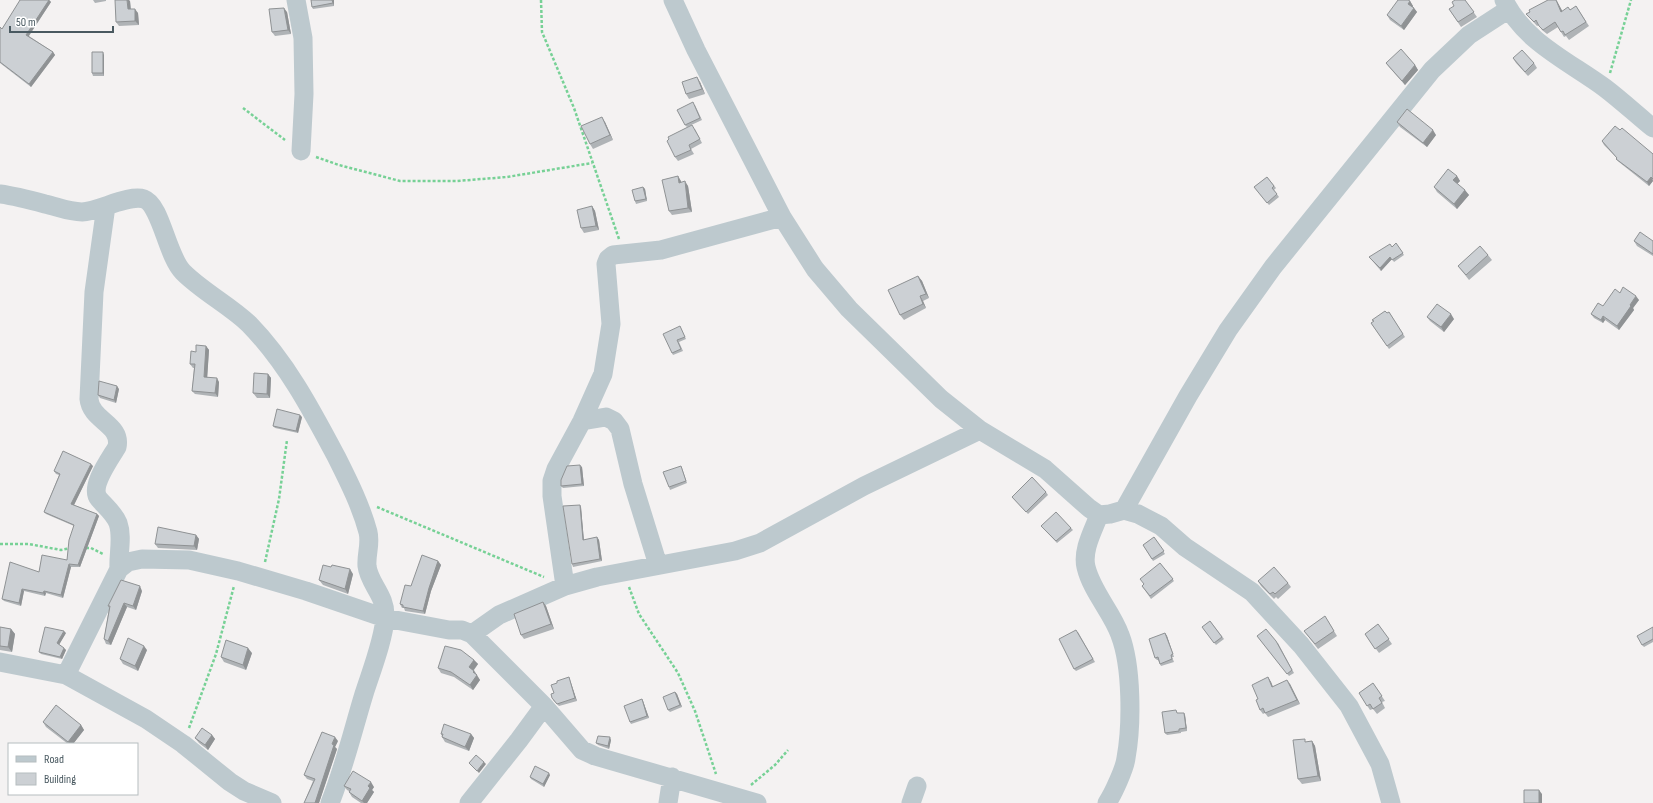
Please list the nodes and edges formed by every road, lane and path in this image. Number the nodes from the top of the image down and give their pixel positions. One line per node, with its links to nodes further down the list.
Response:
1 (296, 0): 9 (street)
2 (541, 0): 10 (path)
3 (673, 0): 13 (street)
4 (1631, 0): 6 (path)
5 (1507, 4): 6 (street); 19 (street)
6 (1606, 89): 8 (street)
7 (242, 108): 9 (path)
8 (1653, 128)
9 (301, 152): 10 (path)
10 (592, 163): 14 (path)
11 (0, 194): 12 (street)
12 (106, 206): 18 (street); 24 (street)
13 (782, 217): 14 (street); 16 (street)
14 (624, 253): 15 (street)
15 (582, 421): 25 (street); 29 (street)
16 (980, 430): 20 (street); 25 (street)
17 (287, 440): 28 (path)
18 (357, 498): 29 (path); 30 (street)
19 (1124, 510): 20 (street); 45 (street)
20 (1099, 515): 44 (street)
21 (0, 544): 22 (path)
22 (76, 547)
23 (83, 547): 24 (path)
24 (119, 564): 26 (street); 33 (street)
25 (658, 565): 27 (street)
26 (238, 571): 28 (street); 35 (path)
27 (623, 572): 29 (street); 38 (path)
28 (261, 578): 30 (street)
29 (566, 586): 31 (street)
30 (385, 618): 31 (street); 40 (street)
31 (472, 634): 34 (street)
32 (0, 662): 33 (street)
33 (66, 675): 35 (street)
34 (544, 706): 37 (street); 41 (street)
35 (183, 744): 39 (street)
36 (788, 750): 38 (path)
37 (672, 777): 38 (street); 42 (street)
38 (729, 794): 43 (street)
39 (272, 803)
40 (330, 803)
41 (469, 803)
42 (668, 803)
43 (758, 803)
44 (1107, 803)
45 (1391, 803)

